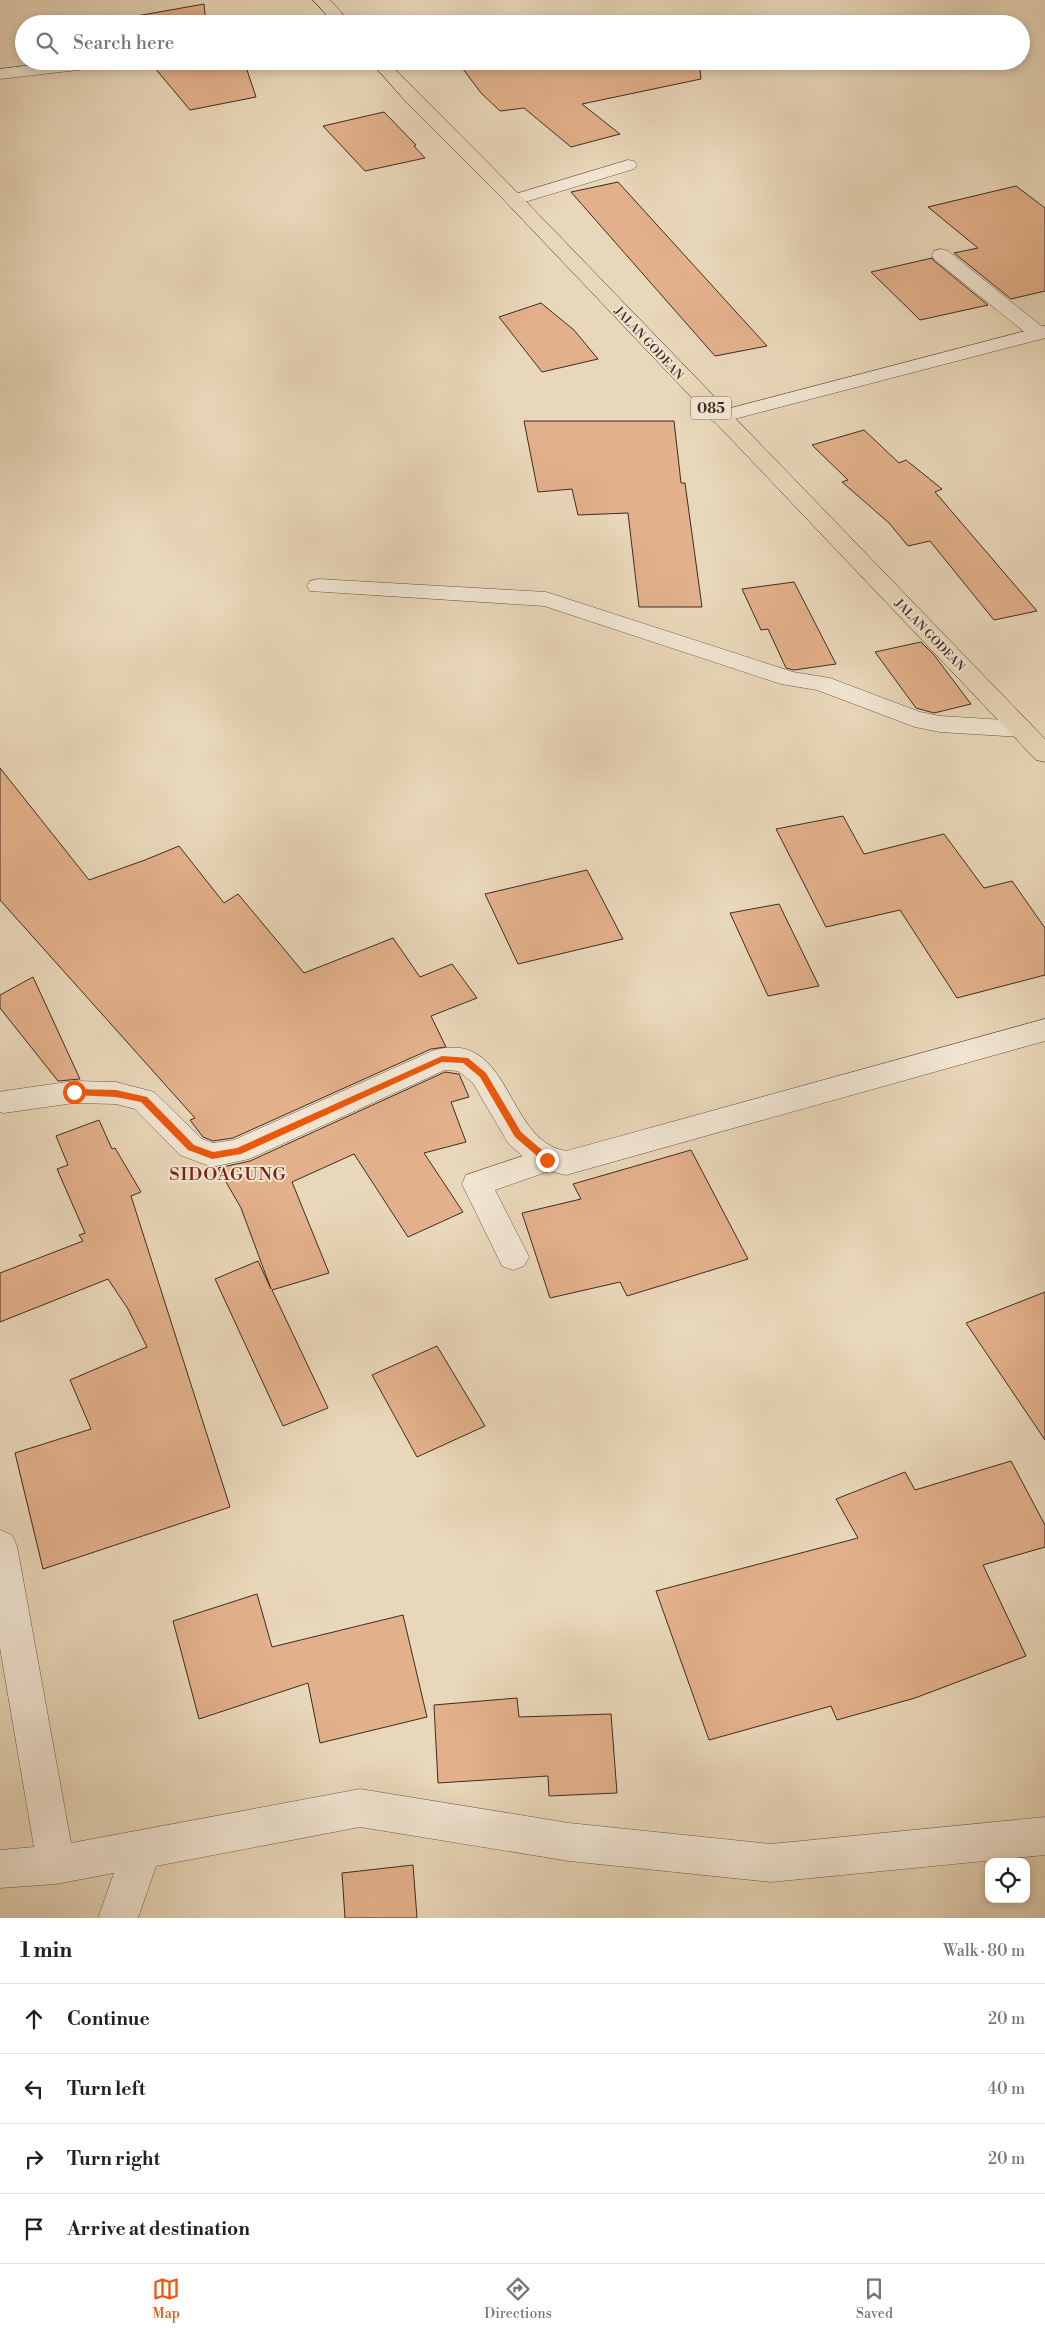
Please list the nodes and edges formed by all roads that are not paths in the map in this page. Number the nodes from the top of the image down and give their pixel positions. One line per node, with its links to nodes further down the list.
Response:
1 (321, 0): 2 (main road)
2 (335, 15)
3 (34, 70): 5 (street)
4 (386, 70): 7 (main road, JALAN GODEAN / 085)
5 (0, 74)
6 (628, 165): 7 (street)
7 (515, 200): 10 (main road, JALAN GODEAN / 085)
8 (941, 255): 9 (street)
9 (1042, 333): 10 (street)
10 (719, 417): 12 (main road, JALAN GODEAN / 085)
11 (318, 586): 12 (street)
12 (1021, 729): 13 (main road, JALAN GODEAN / 085)
13 (1045, 754)
14 (1045, 1030): 16 (street)
15 (1, 1102): 16 (street)
16 (547, 1160): 17 (street)
17 (513, 1257)
18 (0, 1546): 21 (street)
19 (1045, 1836): 20 (street)
20 (142, 1849): 21 (street); 23 (street)
21 (56, 1865): 22 (street)
22 (0, 1869)
23 (118, 1918)

